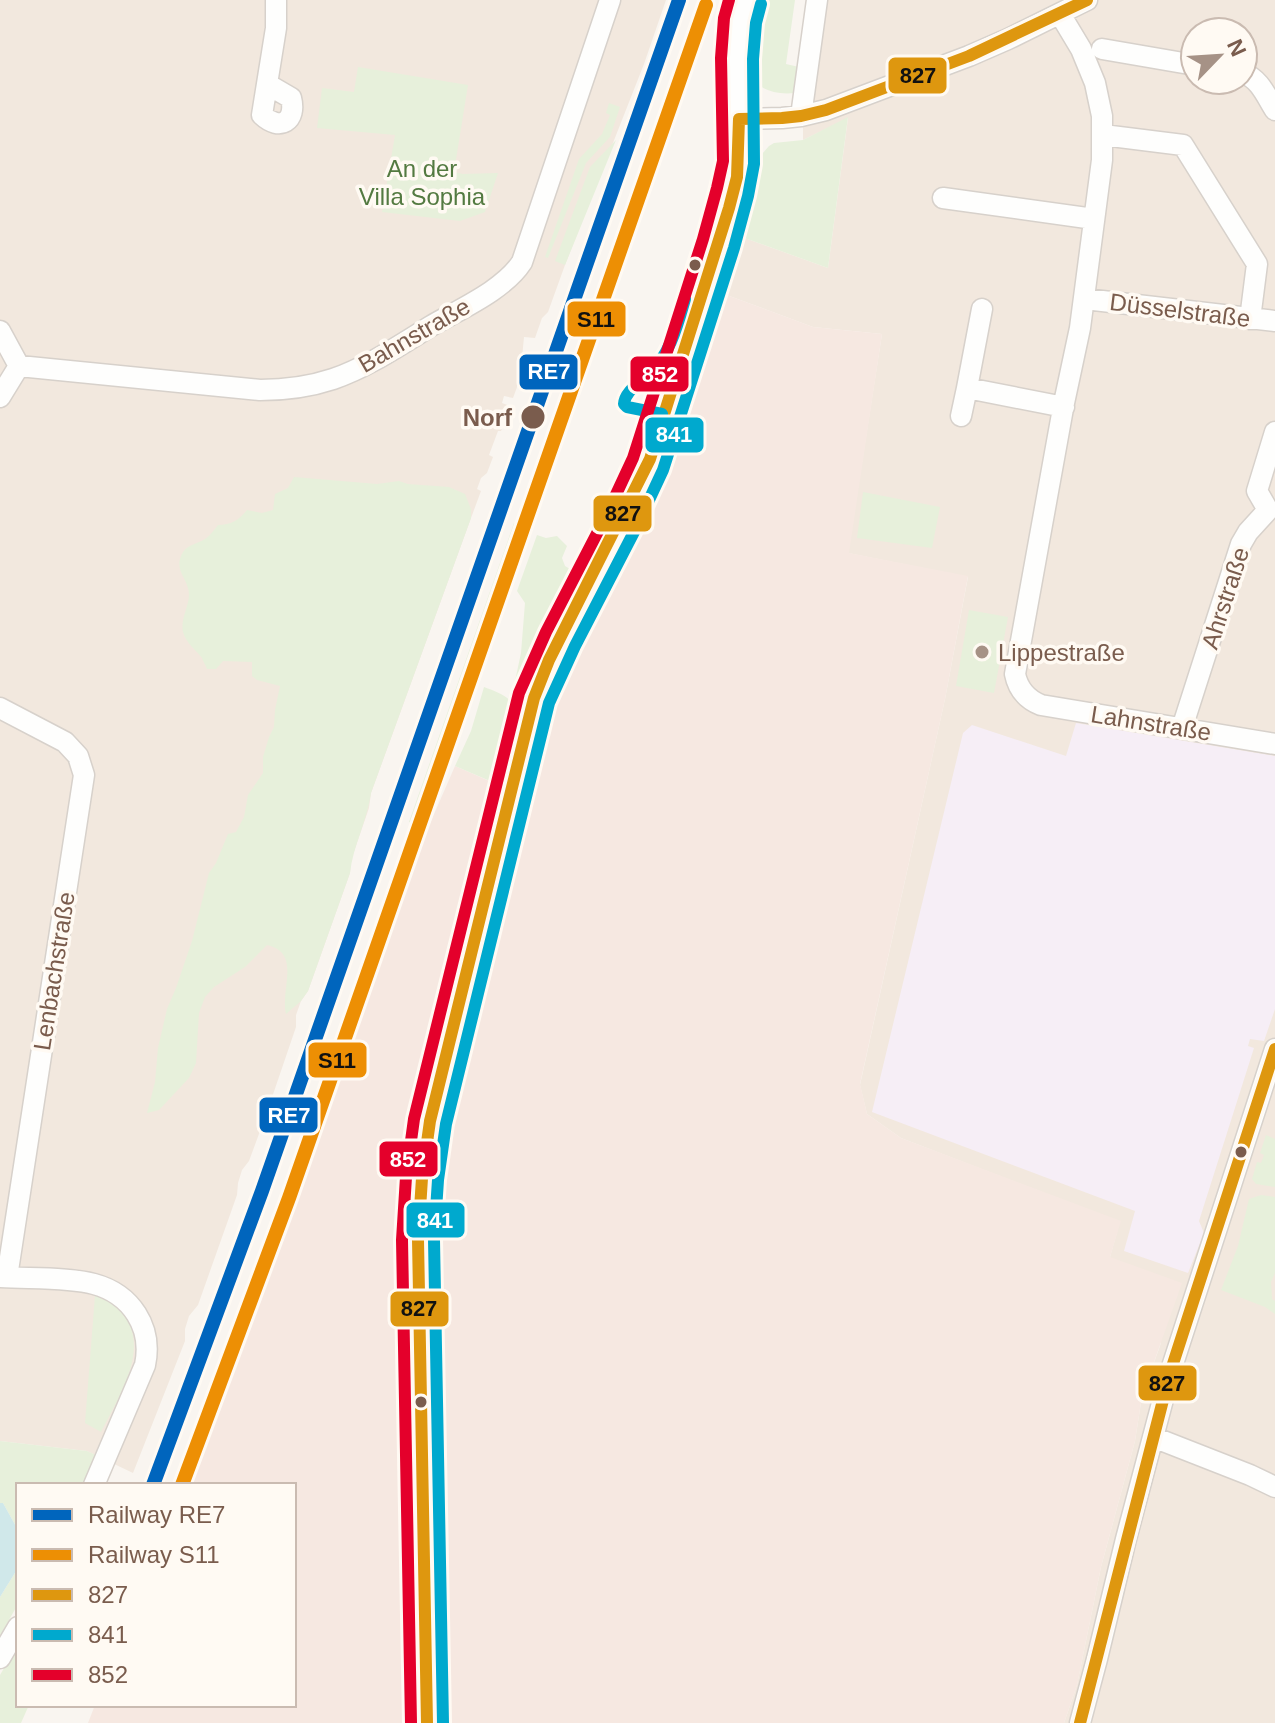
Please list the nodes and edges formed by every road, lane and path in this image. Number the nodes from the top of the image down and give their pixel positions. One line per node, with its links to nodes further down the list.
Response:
1 (276, 0): 9 (street)
2 (610, 0): 22 (street, Bahnstraße)
3 (745, 0): 13 (street)
4 (817, 0): 12 (street)
5 (1087, 0): 6 (street)
6 (1060, 14): 12 (street); 14 (street)
7 (1102, 49): 8 (street)
8 (1179, 62)
9 (267, 84)
10 (1259, 84): 11 (street)
11 (1275, 110)
12 (801, 116): 13 (street)
13 (739, 119): 38 (street)
14 (1103, 135): 16 (street); 19 (street)
15 (943, 198): 16 (street)
16 (1094, 219): 17 (street)
17 (1085, 299): 19 (street, Düsselstraße); 25 (street)
18 (982, 309): 23 (street)
19 (1250, 319): 20 (street, Düsselstraße)
20 (1275, 321)
21 (0, 331): 22 (street)
22 (19, 366): 24 (street)
23 (967, 388): 25 (street); 26 (street)
24 (0, 397)
25 (1064, 407): 29 (street, Lahnstraße)
26 (961, 416)
27 (1275, 432): 29 (street, Ahrstraße)
28 (0, 708): 32 (street, Lenbachstraße)
29 (1182, 728): 30 (street, Lahnstraße)
30 (1275, 744)
31 (1275, 1049): 33 (street)
32 (4, 1277): 34 (street)
33 (1153, 1437): 35 (street); 39 (street)
34 (95, 1483)
35 (1275, 1487)
36 (16, 1630): 37 (street)
37 (0, 1658)
38 (427, 1723)
39 (1080, 1723)

